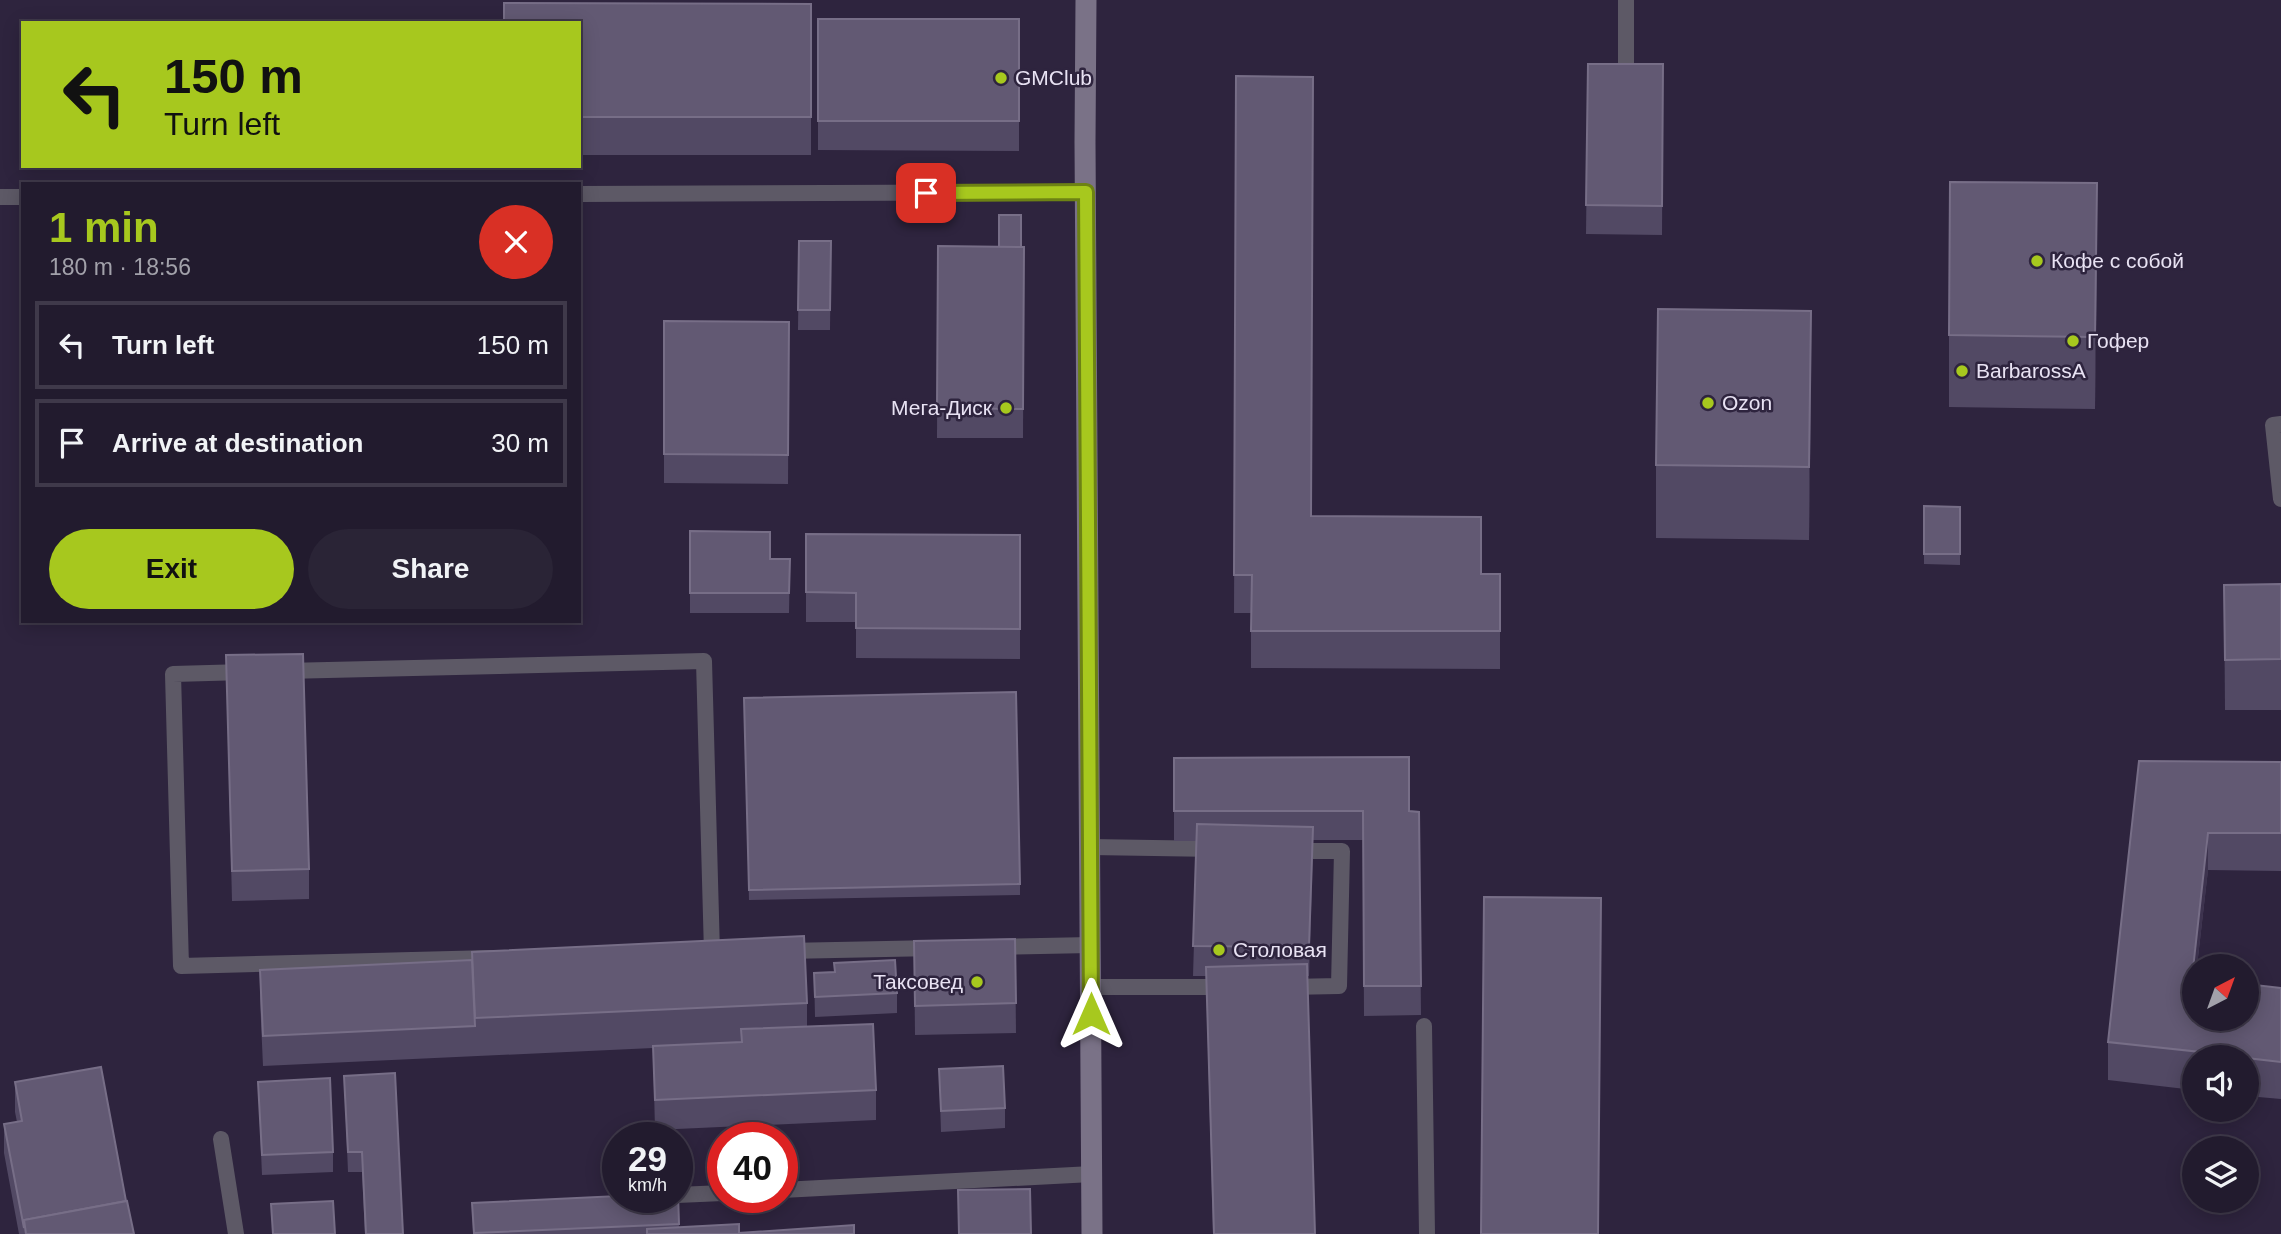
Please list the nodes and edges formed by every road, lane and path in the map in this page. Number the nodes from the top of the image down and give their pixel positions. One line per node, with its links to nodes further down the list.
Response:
1 (1086, 0): 4 (street)
2 (1626, 0): 3 (lane)
3 (1626, 93)
4 (1086, 192): 5 (lane); 10 (street)
5 (581, 194)
6 (0, 197): 7 (lane)
7 (21, 197)
8 (2281, 424): 9 (lane)
9 (2281, 499)
10 (1090, 847): 11 (lane); 13 (street)
11 (1236, 850)
12 (1276, 850): 21 (lane)
13 (1091, 944): 14 (lane); 19 (street)
14 (977, 947)
15 (949, 948): 16 (lane)
16 (768, 952)
17 (712, 953): 18 (lane)
18 (502, 958)
19 (1091, 987): 20 (lane); 24 (street)
20 (1242, 987)
21 (1270, 987)
22 (1424, 1026): 28 (lane)
23 (221, 1139): 26 (lane)
24 (1092, 1174): 25 (lane); 27 (street)
25 (798, 1189)
26 (236, 1234)
27 (1092, 1234)
28 (1427, 1234)

